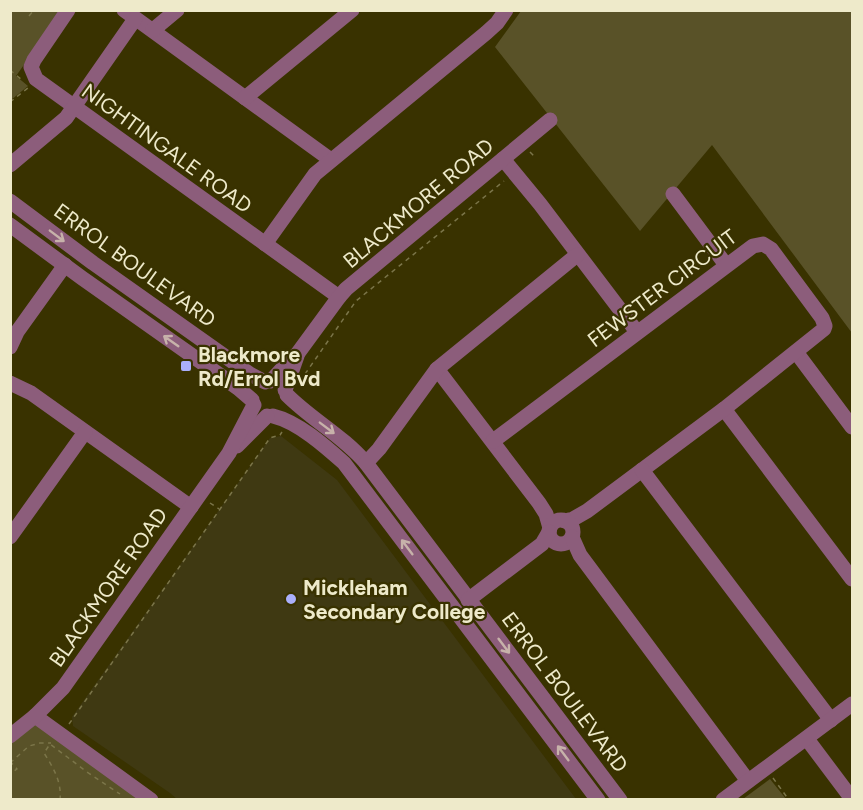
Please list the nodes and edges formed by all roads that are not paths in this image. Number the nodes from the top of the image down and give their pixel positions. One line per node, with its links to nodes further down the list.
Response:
1 (68, 10): 8 (street, NIGHTINGALE ROAD)
2 (177, 10): 6 (street)
3 (352, 10): 7 (street)
4 (506, 10): 11 (street)
5 (130, 15): 6 (street); 8 (street)
6 (153, 30): 7 (street)
7 (245, 98): 11 (street)
8 (74, 107): 12 (street); 16 (street, NIGHTINGALE ROAD)
9 (550, 120): 10 (street, BLACKMORE ROAD)
10 (503, 159): 17 (street); 20 (street, BLACKMORE ROAD)
11 (331, 160): 16 (street)
12 (10, 165)
13 (673, 194): 18 (street)
14 (10, 201): 28 (street, ERROL BOULEVARD, one-way to 28)
15 (10, 225): 19 (street, ERROL BOULEVARD)
16 (265, 244): 20 (street, NIGHTINGALE ROAD)
17 (577, 255): 21 (street); 26 (street)
18 (726, 265): 21 (street, FEWSTER CIRCUIT); 24 (street, FEWSTER CIRCUIT)
19 (65, 266): 22 (street); 32 (street, ERROL BOULEVARD, one-way to 19)
20 (339, 297): 25 (street, BLACKMORE ROAD)
21 (637, 332): 37 (street, FEWSTER CIRCUIT)
22 (14, 335): 23 (street)
23 (10, 347)
24 (796, 352): 33 (street, FEWSTER CIRCUIT); 35 (street)
25 (298, 353): 28 (street, BLACKMORE ROAD); 30 (street, BLACKMORE ROAD)
26 (437, 369): 37 (street); 39 (street)
27 (10, 370): 31 (street)
28 (268, 382): 30 (street); 32 (street)
29 (10, 383): 31 (street)
30 (286, 392): 34 (street); 39 (street, ERROL BOULEVARD, one-way to 39)
31 (31, 393): 36 (street)
32 (253, 403): 34 (street); 38 (street, BLACKMORE ROAD)
33 (723, 409): 40 (street, FEWSTER CIRCUIT); 44 (street)
34 (270, 416): 38 (street, BLACKMORE ROAD); 54 (street, ERROL BOULEVARD, one-way to 34)
35 (852, 427)
36 (85, 432): 41 (street); 43 (street)
37 (493, 441): 42 (street)
38 (229, 453): 41 (street, BLACKMORE ROAD)
39 (366, 463): 45 (street, ERROL BOULEVARD)
40 (642, 470): 42 (street, FEWSTER CIRCUIT); 48 (street)
41 (192, 507): 47 (street, BLACKMORE ROAD)
42 (561, 532): 45 (street); 51 (street)
43 (10, 537)
44 (852, 579)
45 (468, 600): 55 (street, ERROL BOULEVARD, one-way to 55)
46 (852, 704): 48 (street)
47 (35, 716): 49 (street, BLACKMORE ROAD); 53 (street)
48 (831, 720): 50 (street)
49 (10, 736)
50 (807, 739): 51 (street); 52 (street)
51 (748, 781): 56 (street)
52 (852, 799)
53 (151, 800)
54 (598, 800)
55 (620, 800)
56 (723, 800)

